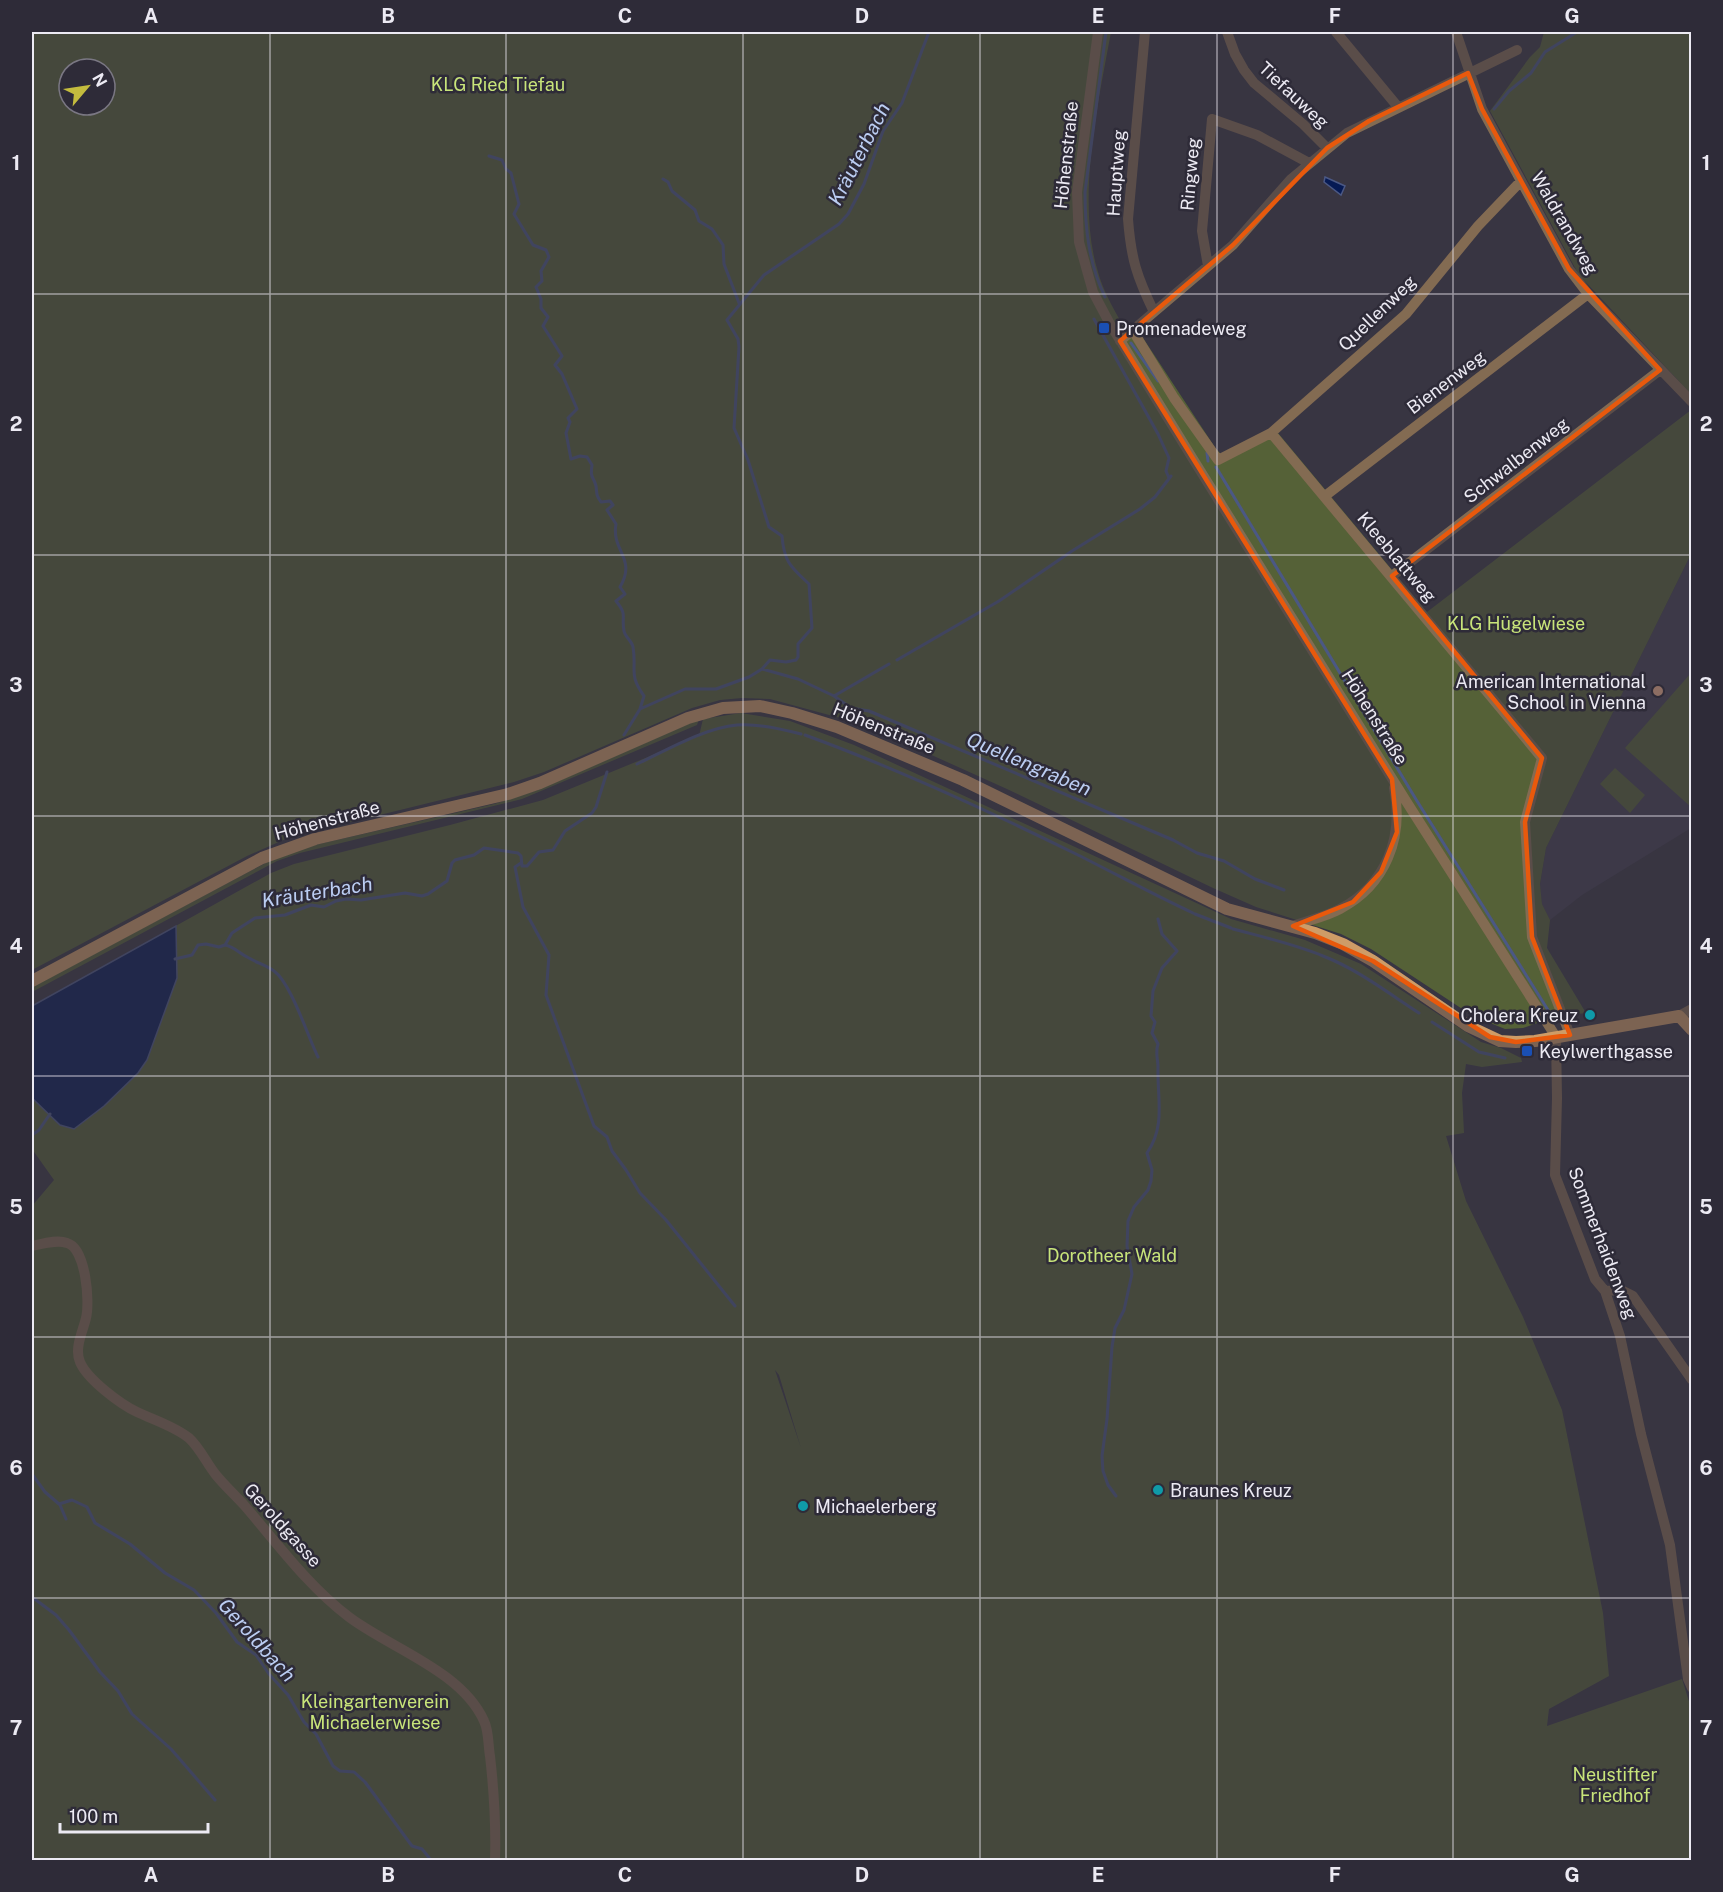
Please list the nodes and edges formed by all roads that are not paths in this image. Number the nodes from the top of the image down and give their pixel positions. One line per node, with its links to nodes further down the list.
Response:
1 (1098, 32): 16 (street, Höhenstraße)
2 (1145, 32): 14 (street, Hauptweg)
3 (1227, 32): 9 (street, Tiefauweg)
4 (1336, 32): 8 (street)
5 (1456, 32): 7 (street, Waldrandweg)
6 (1517, 50): 7 (street)
7 (1468, 73): 8 (street); 11 (street, Waldrandweg)
8 (1398, 107): 9 (street)
9 (1327, 147): 10 (street)
10 (1309, 163): 12 (street); 12 (street, Ringweg)
11 (1521, 181): 13 (street, Waldrandweg); 19 (street, Quellenweg)
12 (1208, 266): 14 (street)
13 (1588, 294): 17 (street, Waldrandweg); 20 (street, Bienenweg)
14 (1154, 312): 15 (street)
15 (1133, 331): 16 (street); 19 (street)
16 (1120, 341): 22 (street, Höhenstraße)
17 (1660, 370): 18 (street, Waldrandweg); 21 (street, Schwalbenweg)
18 (1692, 402)
19 (1271, 433): 20 (street, Kleeblattweg)
20 (1325, 496): 21 (street, Kleeblattweg)
21 (1392, 576): 28 (street, Kleeblattweg)
22 (1392, 779): 23 (street, Höhenstraße); 29 (street)
23 (1293, 927): 24 (main road, Höhenstraße); 29 (main road)
24 (32, 981)
25 (1692, 1009): 26 (street)
26 (1679, 1016): 27 (main road); 28 (main road)
27 (1692, 1030)
28 (1570, 1035): 29 (main road)
29 (1556, 1038): 31 (street, Sommerhaidenweg)
30 (32, 1246): 34 (street, Geroldgasse)
31 (1605, 1291): 32 (street); 33 (street, Sommerhaidenweg)
32 (1692, 1380)
33 (1692, 1688)
34 (495, 1860)

